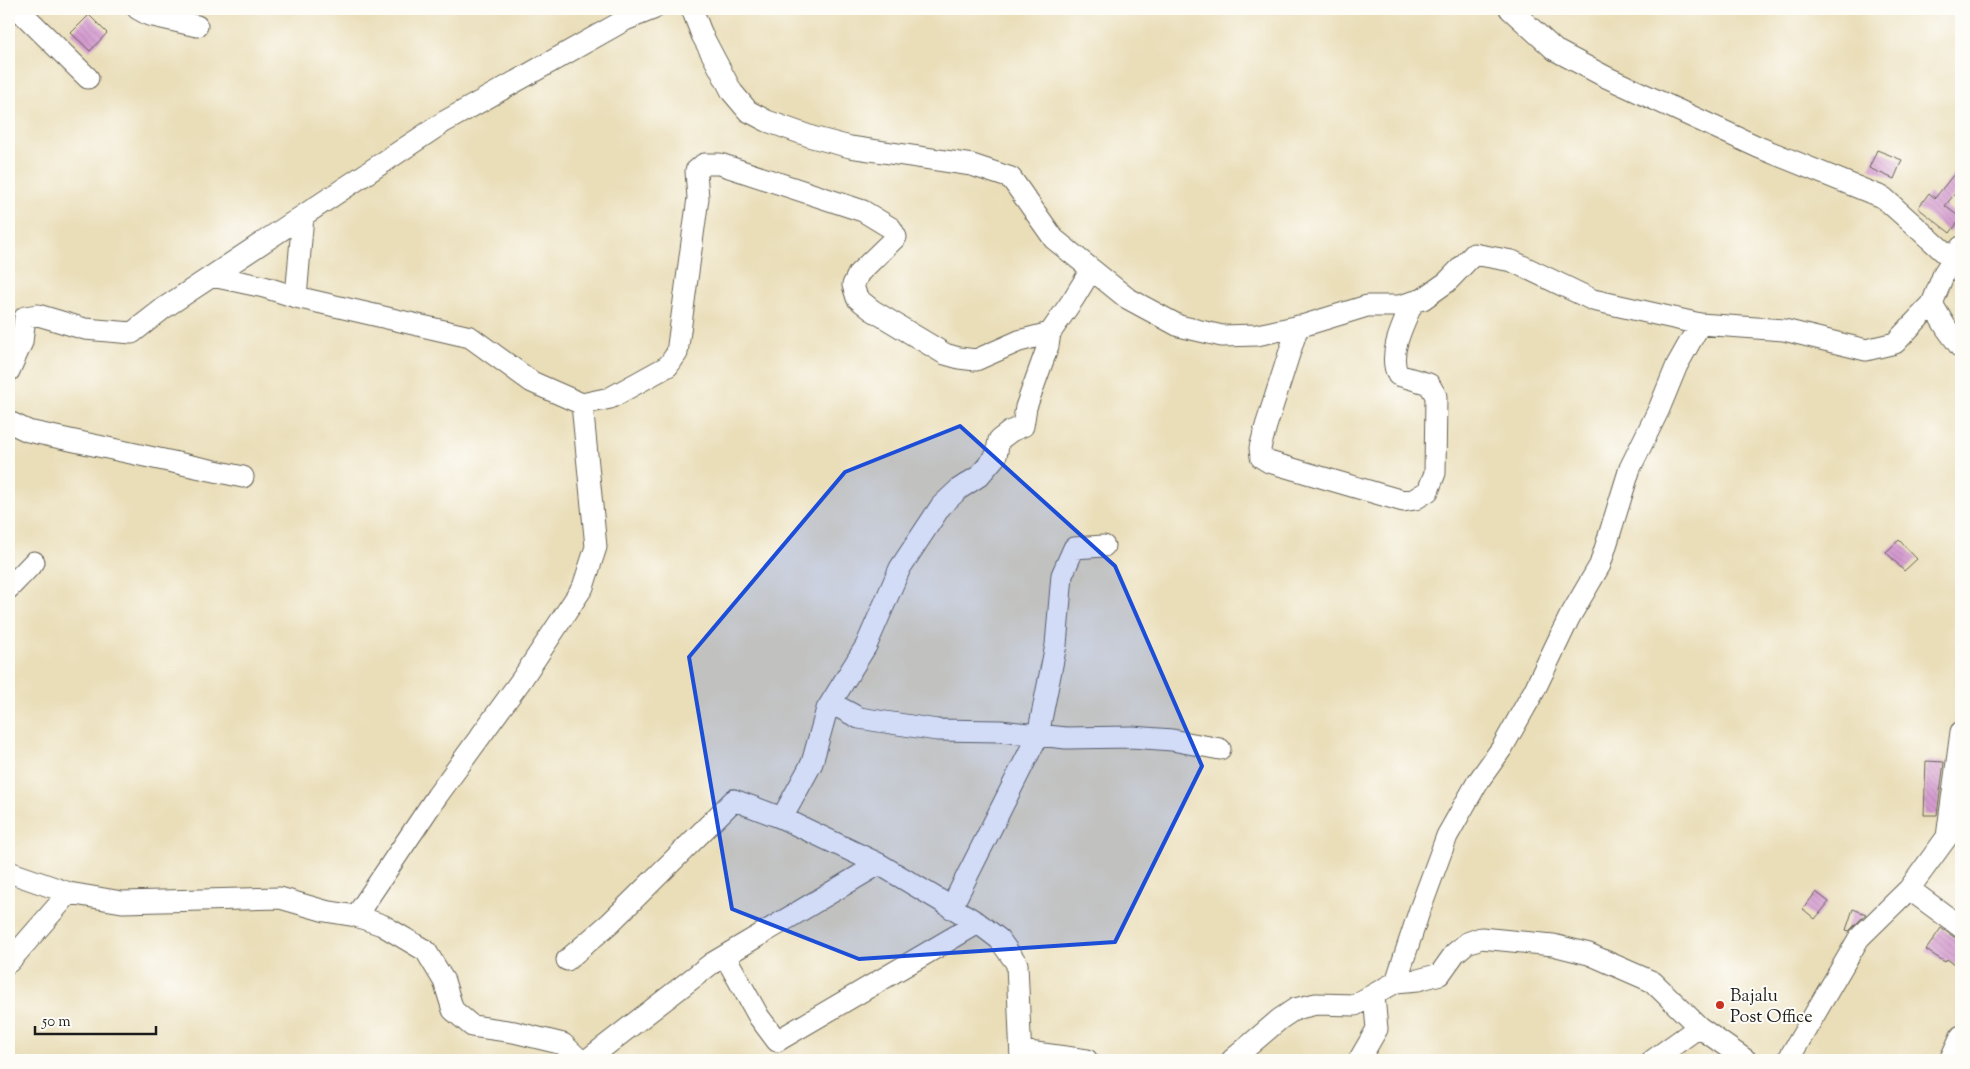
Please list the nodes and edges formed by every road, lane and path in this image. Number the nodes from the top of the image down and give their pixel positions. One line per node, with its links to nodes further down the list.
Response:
1 (18, 9): 7 (street)
2 (138, 9): 6 (street)
3 (653, 9): 8 (street)
4 (692, 9): 10 (street)
5 (1510, 9): 9 (street)
6 (196, 26)
7 (88, 78)
8 (303, 216): 11 (street); 12 (street)
9 (1957, 254): 14 (street)
10 (1091, 270): 16 (street); 17 (street)
11 (212, 276): 12 (street); 19 (street)
12 (296, 297): 20 (street)
13 (1412, 302): 15 (street); 16 (street); 16 (street)
14 (1932, 304): 15 (street); 18 (street)
15 (1700, 324): 42 (street)
16 (1298, 326)
17 (1050, 333): 20 (street); 26 (street)
18 (1961, 348)
19 (9, 371)
20 (582, 404): 36 (street)
21 (9, 422): 22 (street)
22 (243, 477)
23 (1104, 546): 28 (street)
24 (34, 562): 25 (street)
25 (9, 588)
26 (830, 703): 28 (street); 30 (street)
27 (1961, 732): 33 (street)
28 (1038, 735): 29 (street); 35 (street)
29 (1220, 749)
30 (782, 818): 31 (street); 40 (street)
31 (879, 864): 35 (street); 39 (street)
32 (9, 872): 34 (street)
33 (1909, 889): 38 (street); 54 (street)
34 (69, 894): 36 (street); 41 (street)
35 (951, 908): 37 (street)
36 (356, 916): 47 (street)
37 (978, 923): 39 (street); 46 (street)
38 (1961, 928)
39 (725, 956): 48 (street)
40 (567, 960)
41 (9, 962)
42 (1396, 982): 43 (street); 44 (street)
43 (1374, 996): 50 (street); 51 (street)
44 (1699, 1027): 52 (street); 53 (street)
45 (1961, 1036): 55 (street)
46 (1021, 1056): 49 (street)
47 (580, 1060)
48 (587, 1060)
49 (1087, 1060)
50 (1232, 1060)
51 (1359, 1060)
52 (1653, 1060)
53 (1746, 1060)
54 (1788, 1060)
55 (1950, 1060)

